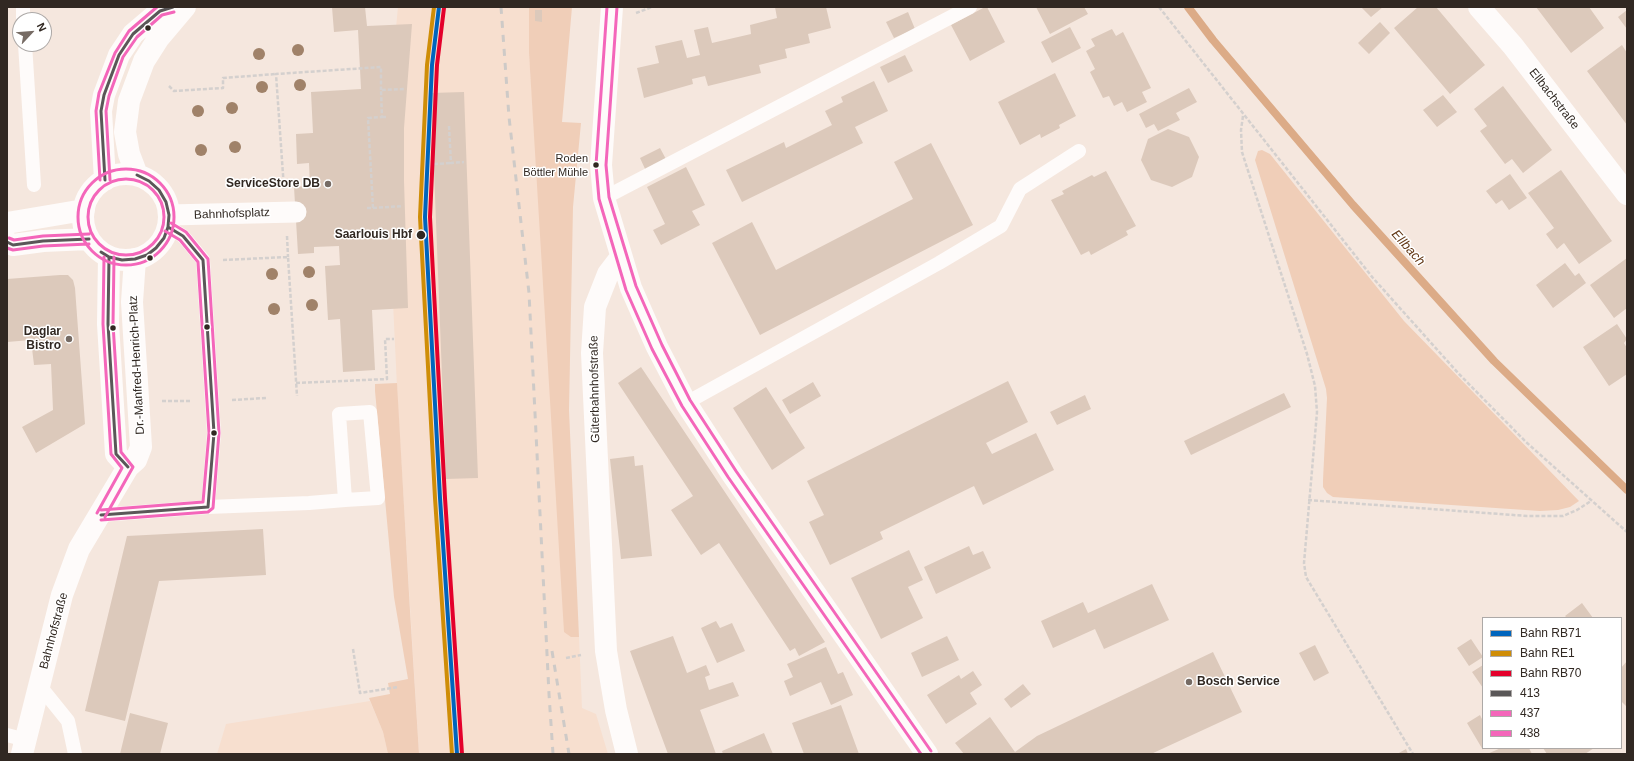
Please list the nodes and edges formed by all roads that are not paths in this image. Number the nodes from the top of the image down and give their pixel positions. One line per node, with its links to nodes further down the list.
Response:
1 (174, 7): 9 (street)
2 (185, 7): 8 (street)
3 (612, 7): 12 (street)
4 (970, 7): 12 (lane)
5 (1479, 7): 11 (street, Ellbachstraße)
6 (26, 52): 10 (lane)
7 (1079, 151): 22 (lane)
8 (137, 175): 9 (street); 15 (street)
9 (105, 180): 13 (street)
10 (34, 185)
11 (1627, 194)
12 (604, 198): 20 (street)
13 (84, 210): 16 (street); 17 (street)
14 (290, 212): 15 (street, Bahnhofsplatz)
15 (168, 221): 21 (street); 25 (lane)
16 (7, 223)
17 (89, 239): 18 (street); 19 (street)
18 (7, 242)
19 (109, 257): 21 (street); 23 (street, Dr.-Manfred-Henrich-Platz)
20 (621, 257): 22 (street); 30 (street, Güterbahnhofstraße)
21 (135, 259): 23 (street, Dr.-Manfred-Henrich-Platz)
22 (686, 403): 31 (street)
23 (128, 467): 26 (street, Dr.-Manfred-Henrich-Platz)
24 (345, 500): 24 (lane); 25 (lane)
25 (208, 507): 26 (lane)
26 (101, 515): 27 (street, Bahnhofstraße)
27 (39, 686): 28 (street, Bahnhofstraße); 29 (lane)
28 (18, 743)
29 (75, 754)
30 (627, 754)
31 (927, 754)

